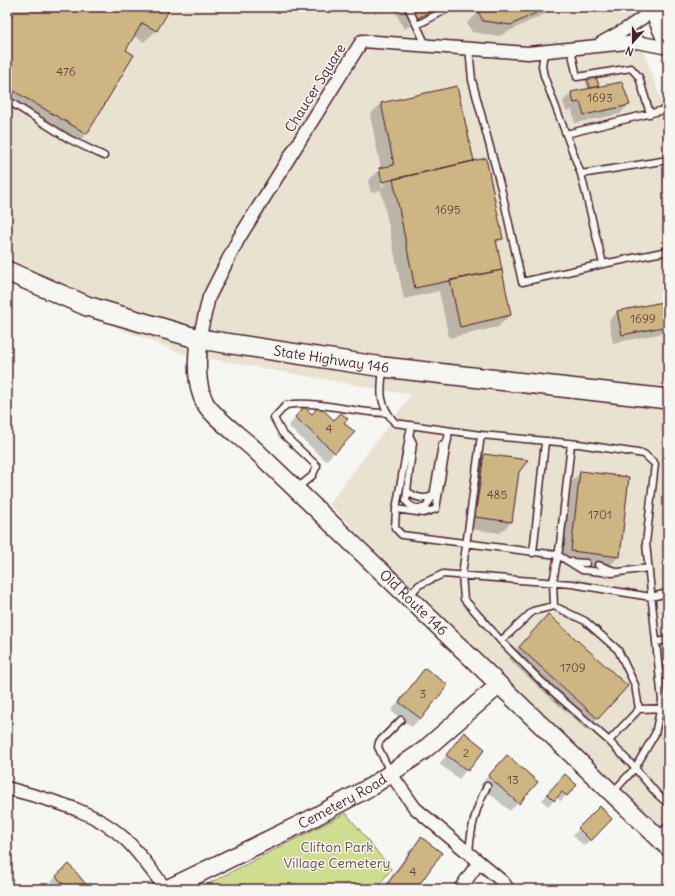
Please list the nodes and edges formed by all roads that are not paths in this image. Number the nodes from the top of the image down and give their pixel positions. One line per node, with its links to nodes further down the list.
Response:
1 (408, 7): 4 (lane)
2 (451, 7): 4 (lane)
3 (653, 8): 5 (main road); 7 (street, Chaucer Square)
4 (417, 25): 6 (lane)
5 (668, 42)
6 (426, 46): 8 (street, Chaucer Square); 22 (street, Chaucer Square)
7 (596, 46): 9 (street, Chaucer Square); 10 (street, Chaucer Square)
8 (469, 48): 11 (street, Chaucer Square); 20 (lane)
9 (668, 48)
10 (571, 49): 11 (street, Chaucer Square); 14 (lane)
11 (544, 52): 15 (lane)
12 (7, 100): 16 (lane)
13 (668, 110): 14 (lane)
14 (650, 114): 15 (lane)
15 (566, 134): 18 (lane)
16 (104, 156)
17 (668, 160): 18 (lane)
18 (581, 174): 20 (lane)
19 (668, 252): 20 (lane)
20 (603, 264)
21 (7, 271): 22 (main road, State Highway 146)
22 (198, 339): 23 (main road, State Highway 146); 33 (street, Old Route 146)
23 (383, 367): 24 (main road, State Highway 146); 25 (lane)
24 (668, 399)
25 (386, 412): 26 (lane); 33 (lane)
26 (410, 426): 27 (lane); 28 (lane)
27 (450, 431): 29 (lane); 30 (lane)
28 (409, 434): 34 (lane); 36 (lane)
29 (481, 435): 31 (lane); 37 (lane)
30 (448, 440): 35 (lane); 36 (lane)
31 (545, 442): 32 (lane); 38 (lane)
32 (570, 444): 39 (lane); 43 (lane)
33 (295, 489): 48 (street, Old Route 146)
34 (407, 491): 35 (lane); 35 (lane)
35 (433, 496)
36 (396, 509): 37 (lane)
37 (465, 544): 38 (lane); 45 (lane)
38 (533, 552): 39 (lane)
39 (558, 555): 40 (lane); 46 (lane)
40 (569, 562): 41 (lane); 44 (lane)
41 (586, 563)
42 (598, 565): 44 (lane)
43 (648, 568): 44 (lane); 49 (lane)
44 (619, 572)
45 (462, 575): 46 (lane); 48 (lane); 52 (lane)
46 (553, 582): 49 (lane); 50 (lane)
47 (668, 593): 49 (lane)
48 (408, 597): 56 (street, Old Route 146)
49 (651, 597): 53 (lane)
50 (554, 606): 52 (lane); 59 (lane)
51 (668, 640): 53 (lane)
52 (500, 641): 61 (lane)
53 (656, 642): 54 (lane)
54 (660, 674): 55 (lane); 57 (lane)
55 (668, 674)
56 (499, 685): 63 (street, Cemetery Road); 66 (street, Old Route 146)
57 (661, 708): 58 (lane); 59 (lane); 62 (lane)
58 (668, 708)
59 (639, 709): 61 (lane)
60 (401, 720): 63 (lane)
61 (609, 741): 62 (lane)
62 (635, 768): 66 (lane); 67 (lane)
63 (391, 774): 69 (street); 71 (street, Cemetery Road)
64 (487, 786): 69 (lane)
65 (7, 788): 71 (street)
66 (612, 793): 68 (street, Old Route 146)
67 (668, 804)
68 (665, 837)
69 (469, 854): 70 (street)
70 (479, 862): 72 (street); 73 (street)
71 (167, 889)
72 (460, 889)
73 (508, 889)

